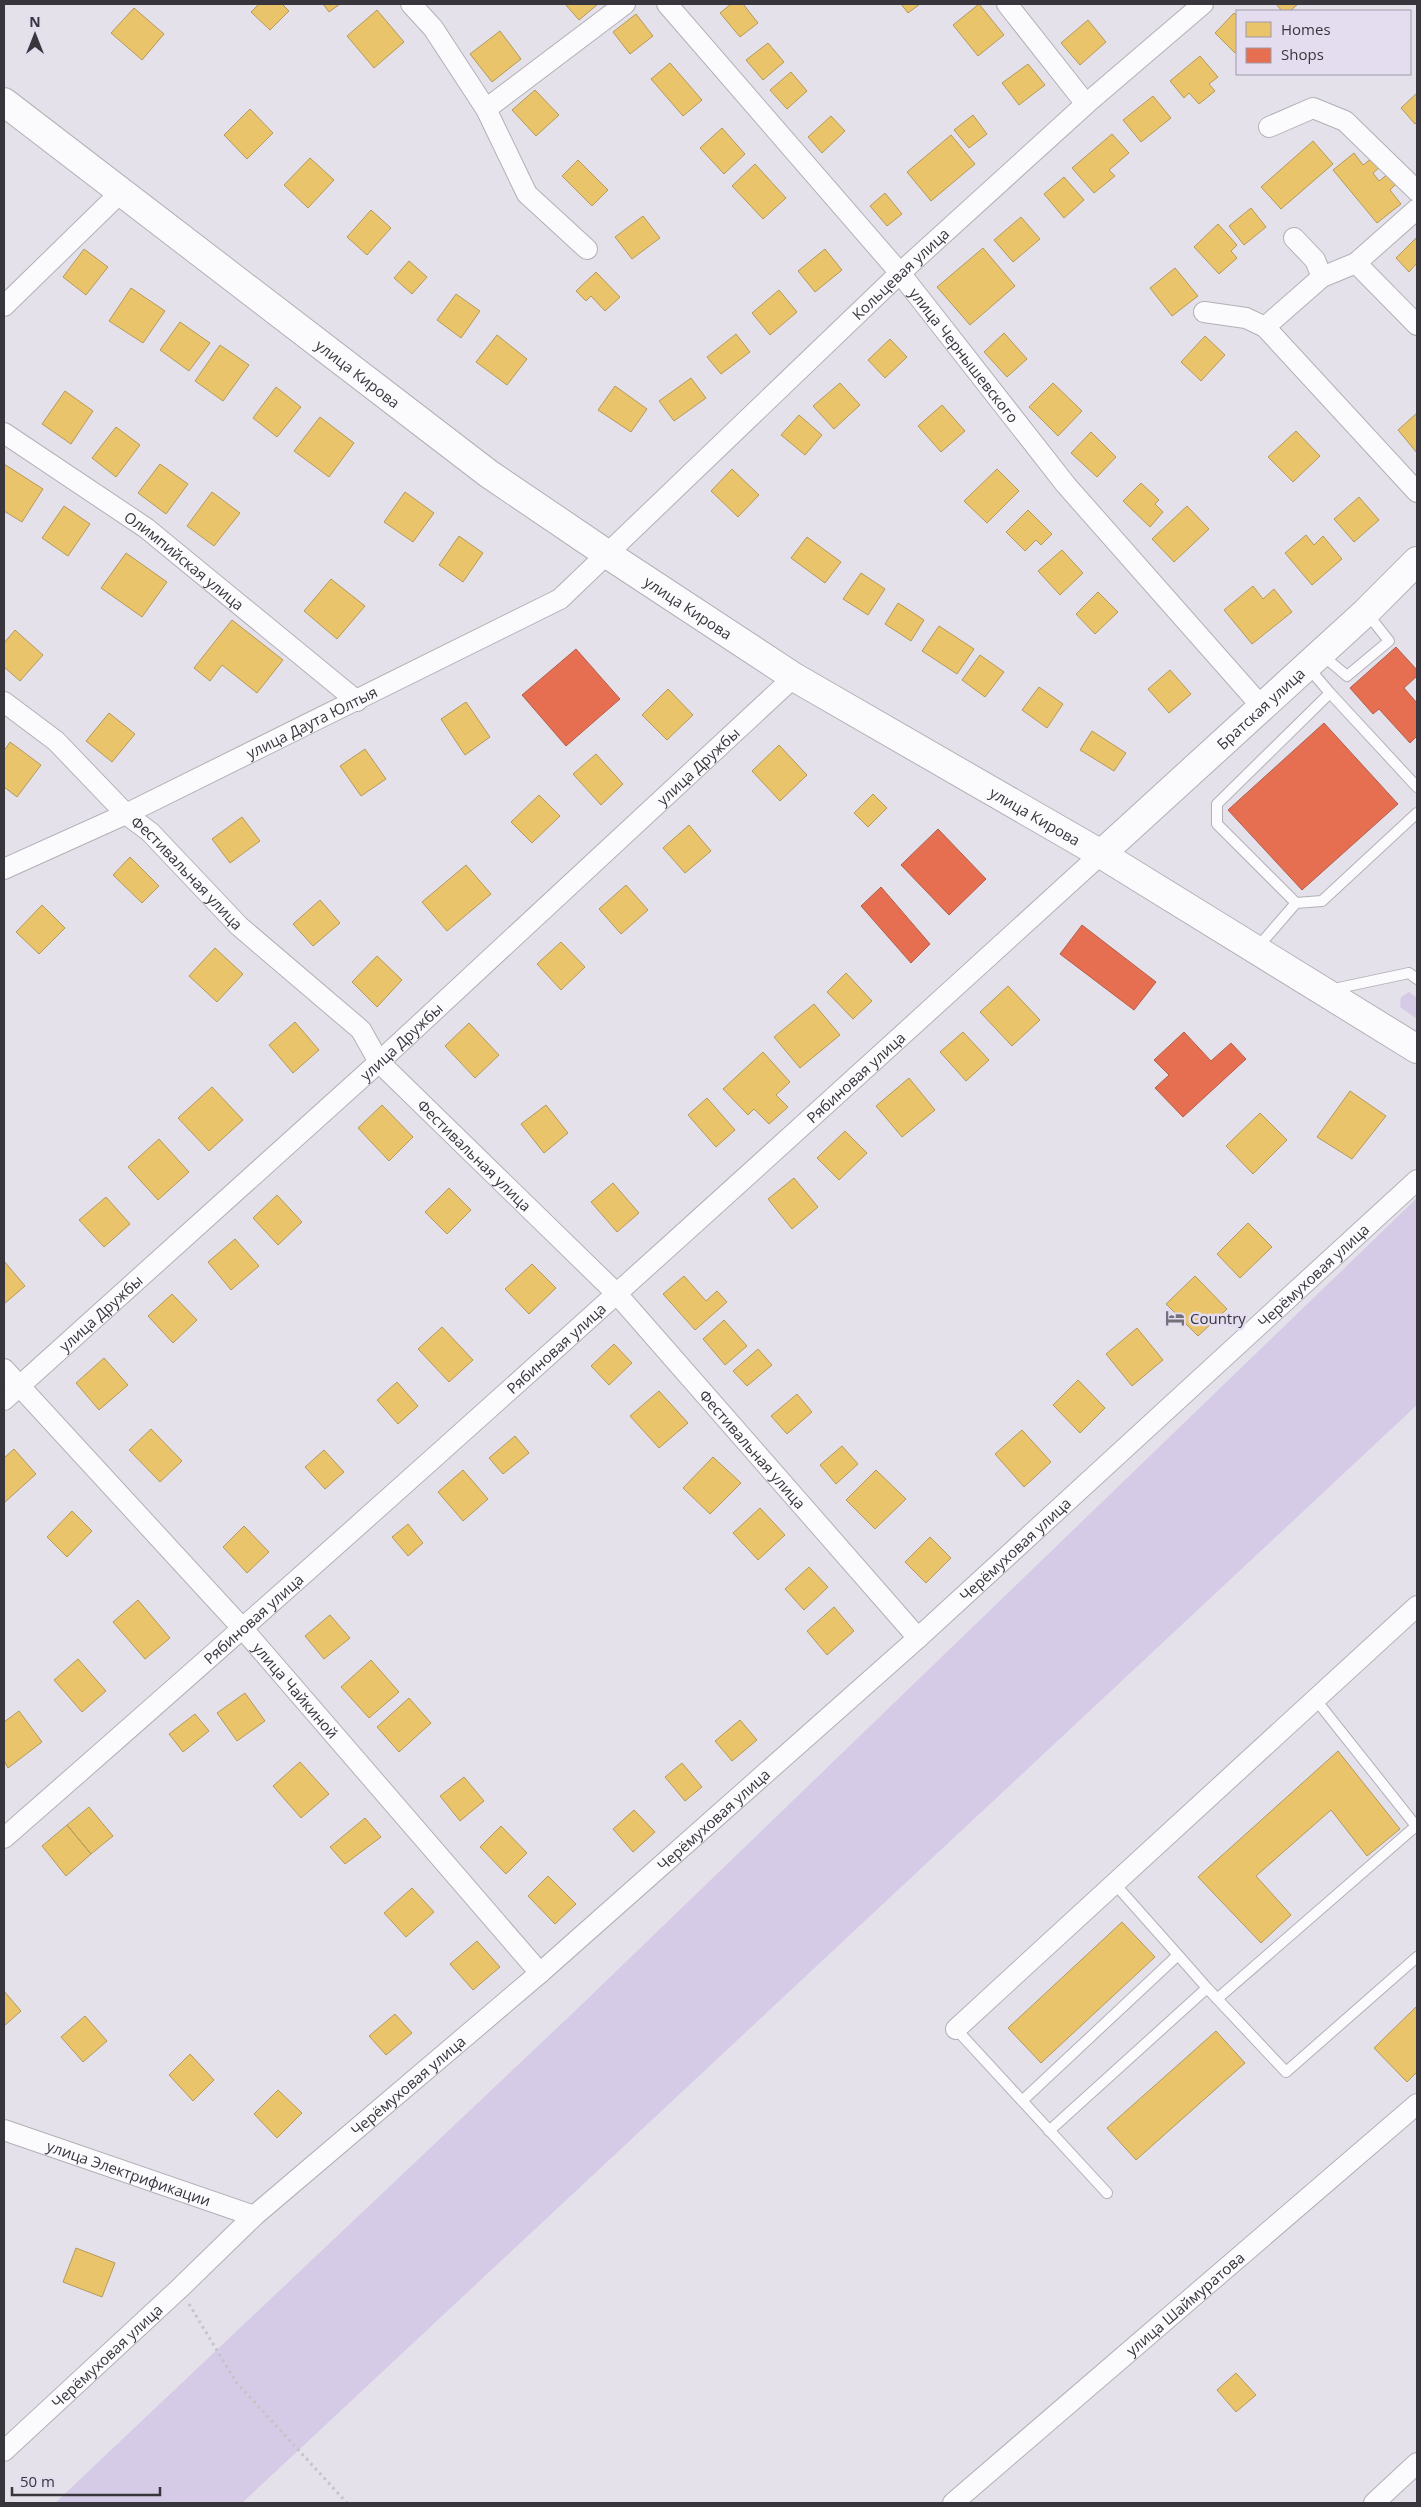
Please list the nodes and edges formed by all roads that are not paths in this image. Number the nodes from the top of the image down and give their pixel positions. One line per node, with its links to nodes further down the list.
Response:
1 (411, 4): 8 (street)
2 (624, 4): 8 (street)
3 (667, 4): 16 (street, улица Чернышевского)
4 (1007, 4): 7 (street)
5 (1203, 4): 7 (street, Кольцевая улица)
6 (4, 102): 11 (main road, улица Кирова)
7 (1086, 104): 16 (street, Кольцевая улица)
8 (486, 109): 14 (street)
9 (1269, 127): 10 (street)
10 (1417, 191)
11 (120, 194): 18 (street); 24 (main road, улица Кирова)
12 (1417, 209): 15 (street)
13 (1294, 238): 17 (street)
14 (587, 250)
15 (1356, 263): 17 (street); 20 (street)
16 (900, 272): 24 (street, Кольцевая улица); 32 (street, улица Чернышевского)
17 (1322, 278): 21 (street)
18 (4, 306)
19 (1204, 312): 21 (street)
20 (1417, 326)
21 (1264, 327): 23 (street)
22 (4, 433): 30 (street, Олимпийская улица)
23 (1417, 492)
24 (607, 554): 28 (main road, улица Кирова); 30 (street, улица Даута Юлтыя)
25 (1417, 561): 26 (main road, Братская улица)
26 (1366, 612): 27 (main road, Братская улица); 27 (lane)
27 (1314, 659): 29 (lane); 32 (main road, Братская улица)
28 (794, 677): 36 (main road, улица Кирова); 43 (street, улица Дружбы)
29 (1330, 693): 33 (lane); 38 (lane)
30 (357, 701): 35 (street, улица Даута Юлтыя)
31 (4, 702): 35 (street, Фестивальная улица)
32 (1262, 707): 36 (main road, Братская улица)
33 (1417, 787)
34 (1417, 813): 38 (lane)
35 (126, 814): 37 (street, улица Даута Юлтыя); 43 (street, Фестивальная улица)
36 (1101, 854): 39 (main road, улица Кирова); 45 (street, Рябиновая улица)
37 (4, 869)
38 (1296, 903): 39 (lane)
39 (1256, 949): 41 (main road, улица Кирова)
40 (1415, 974): 41 (lane)
41 (1325, 991): 42 (main road, улица Кирова)
42 (1417, 1049)
43 (379, 1062): 45 (street, Фестивальная улица); 47 (street, улица Дружбы)
44 (1417, 1180): 51 (street, Черёмуховая улица)
45 (617, 1294): 50 (street, Рябиновая улица); 51 (street, Фестивальная улица)
46 (4, 1370): 47 (street, улица Чайкиной)
47 (20, 1387): 48 (street, улица Дружбы); 50 (street, улица Чайкиной)
48 (4, 1400)
49 (1417, 1606): 52 (street)
50 (243, 1629): 53 (street, Рябиновая улица); 57 (street, улица Чайкиной)
51 (918, 1638): 57 (street, Черёмуховая улица)
52 (1316, 1700): 54 (street); 59 (lane)
53 (4, 1838)
54 (1114, 1882): 55 (lane); 60 (street)
55 (1178, 1955): 58 (lane); 61 (lane)
56 (1417, 1957): 59 (lane)
57 (540, 1973): 66 (street, Черёмуховая улица)
58 (1207, 1988): 59 (lane); 64 (lane)
59 (1216, 1999)
60 (956, 2029): 61 (lane)
61 (1022, 2101): 64 (lane)
62 (1417, 2104): 69 (street, улица Шаймуратова)
63 (4, 2130): 66 (street, улица Электрификации)
64 (1049, 2131): 65 (lane)
65 (1107, 2193)
66 (254, 2216): 67 (street, Черёмуховая улица)
67 (4, 2451)
68 (1417, 2463): 70 (street)
69 (953, 2503)
70 (1374, 2503)

